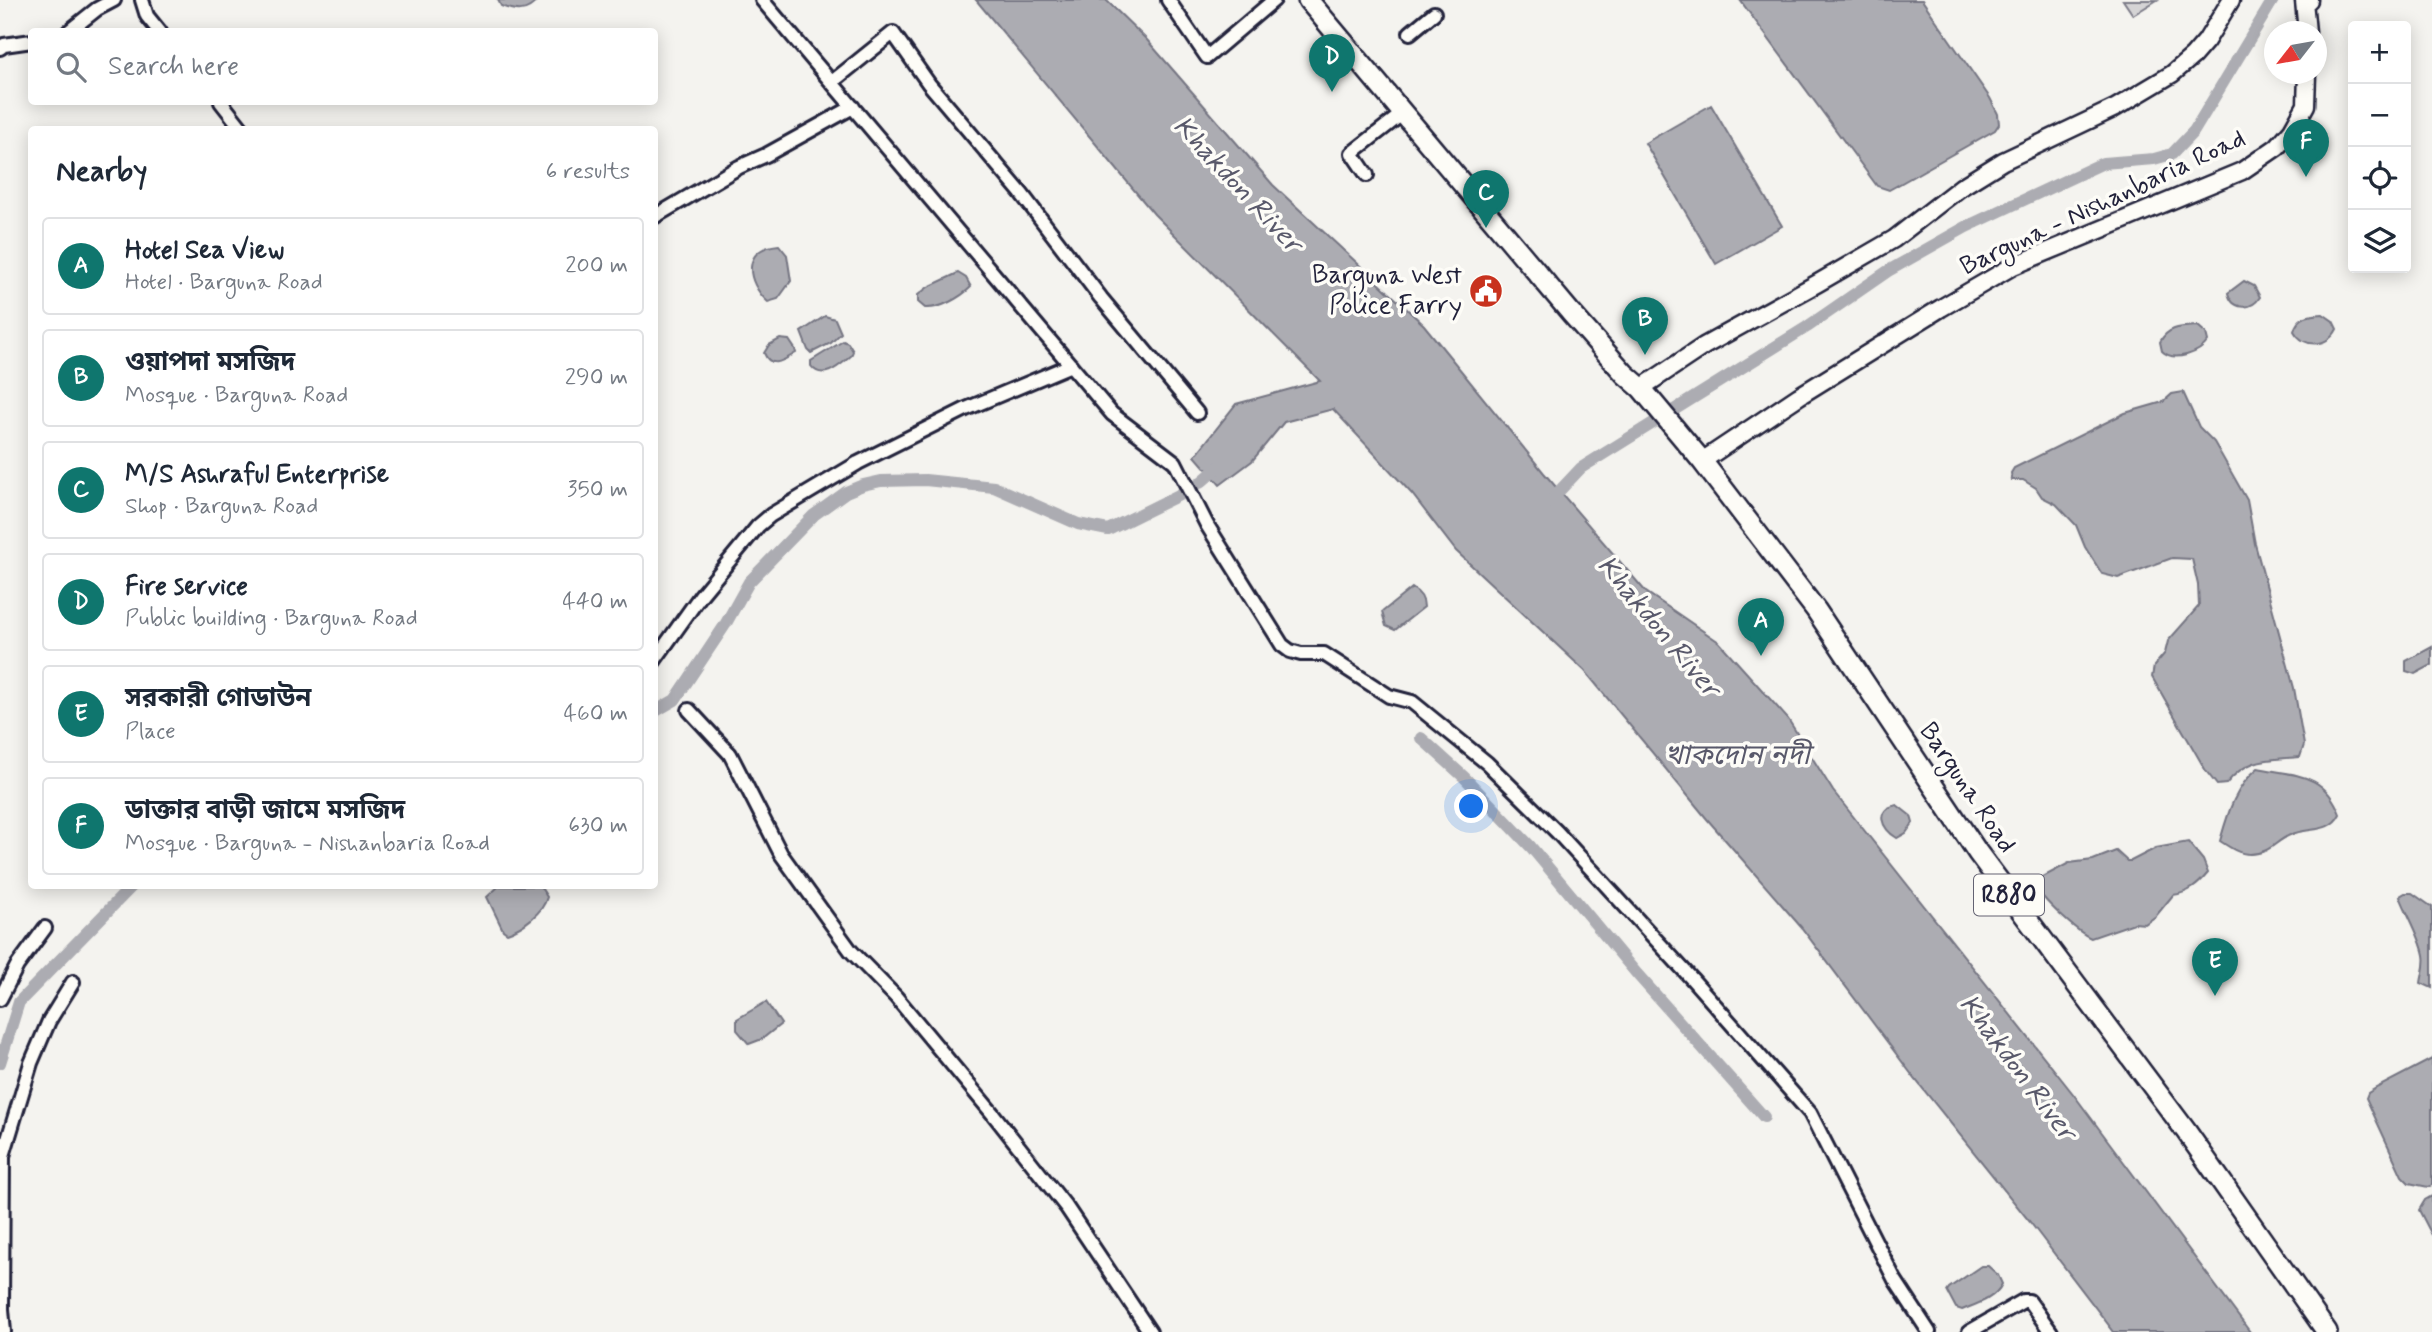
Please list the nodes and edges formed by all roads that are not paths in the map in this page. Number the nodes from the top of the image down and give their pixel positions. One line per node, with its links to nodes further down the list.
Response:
1 (114, 0): 12 (street)
2 (142, 0): 13 (street)
3 (762, 0): 17 (street)
4 (1168, 0): 5 (street)
5 (1274, 0)
6 (1308, 0): 21 (main road, Barguna Road / R880)
7 (1322, 0): 26 (main road, Barguna Road / R880)
8 (2304, 0): 11 (street)
9 (2229, 1): 26 (street)
10 (1434, 13): 14 (street)
11 (2305, 21)
12 (73, 28)
13 (157, 28)
14 (1410, 33)
15 (28, 41): 16 (street)
16 (0, 48)
17 (832, 82): 20 (street); 27 (street)
18 (2307, 84): 28 (street, Barguna - Nishanbaria Road)
19 (223, 105): 22 (street)
20 (853, 107): 24 (street); 25 (street)
21 (1403, 113): 23 (street); 26 (main road, Barguna Road / R880)
22 (240, 126)
23 (1367, 175)
24 (658, 215)
25 (1071, 365): 29 (street); 36 (street)
26 (1642, 390): 28 (main road, Barguna Road / R880)
27 (1197, 413)
28 (1700, 458): 39 (main road, Barguna Road / R880)
29 (658, 655)
30 (689, 710): 35 (street)
31 (44, 928): 33 (street)
32 (73, 982): 34 (street)
33 (0, 999)
34 (4, 1332)
35 (1150, 1332)
36 (1928, 1332)
37 (1969, 1332): 38 (street)
38 (2051, 1332)
39 (2327, 1332)

